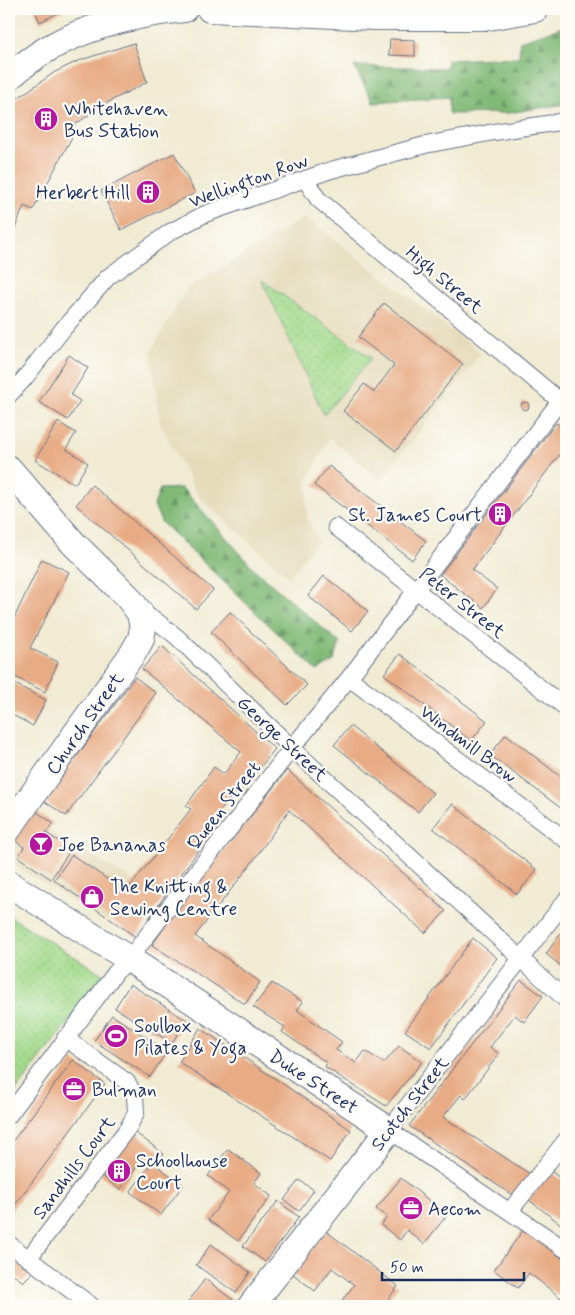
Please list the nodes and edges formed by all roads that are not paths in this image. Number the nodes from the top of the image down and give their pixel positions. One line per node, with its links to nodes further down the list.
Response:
1 (184, 9): 4 (main road)
2 (210, 9): 3 (main road)
3 (535, 9)
4 (106, 17): 5 (main road)
5 (9, 77)
6 (566, 121): 7 (street, Wellington Row)
7 (305, 179): 8 (street, Wellington Row); 9 (street, High Street)
8 (9, 395)
9 (563, 403): 12 (street, Queen Street)
10 (9, 469): 13 (main road, George Street)
11 (336, 527): 12 (street, Peter Street)
12 (415, 590): 14 (street, Queen Street); 15 (street, Peter Street)
13 (140, 613): 16 (street, George Street); 17 (main road, Church Street)
14 (349, 678): 16 (street, Queen Street); 18 (street, Windmill Brow)
15 (566, 708)
16 (292, 748): 21 (street, George Street); 22 (street, Queen Street)
17 (9, 828)
18 (566, 840)
19 (9, 884): 22 (main road, Duke Street)
20 (566, 900): 21 (street, Scotch Street)
21 (521, 958): 23 (street, George Street); 26 (street, Scotch Street)
22 (129, 959): 24 (street, Queen Street); 26 (main road, Duke Street)
23 (566, 1000)
24 (65, 1038): 25 (street, Queen Street); 31 (street, Sandhills Court)
25 (9, 1115)
26 (389, 1130): 28 (street, Duke Street); 33 (main road, Scotch Street)
27 (566, 1140): 28 (street)
28 (510, 1211): 30 (street, Duke Street)
29 (9, 1244): 31 (street)
30 (566, 1250)
31 (28, 1259): 32 (street)
32 (92, 1306)
33 (251, 1306)

